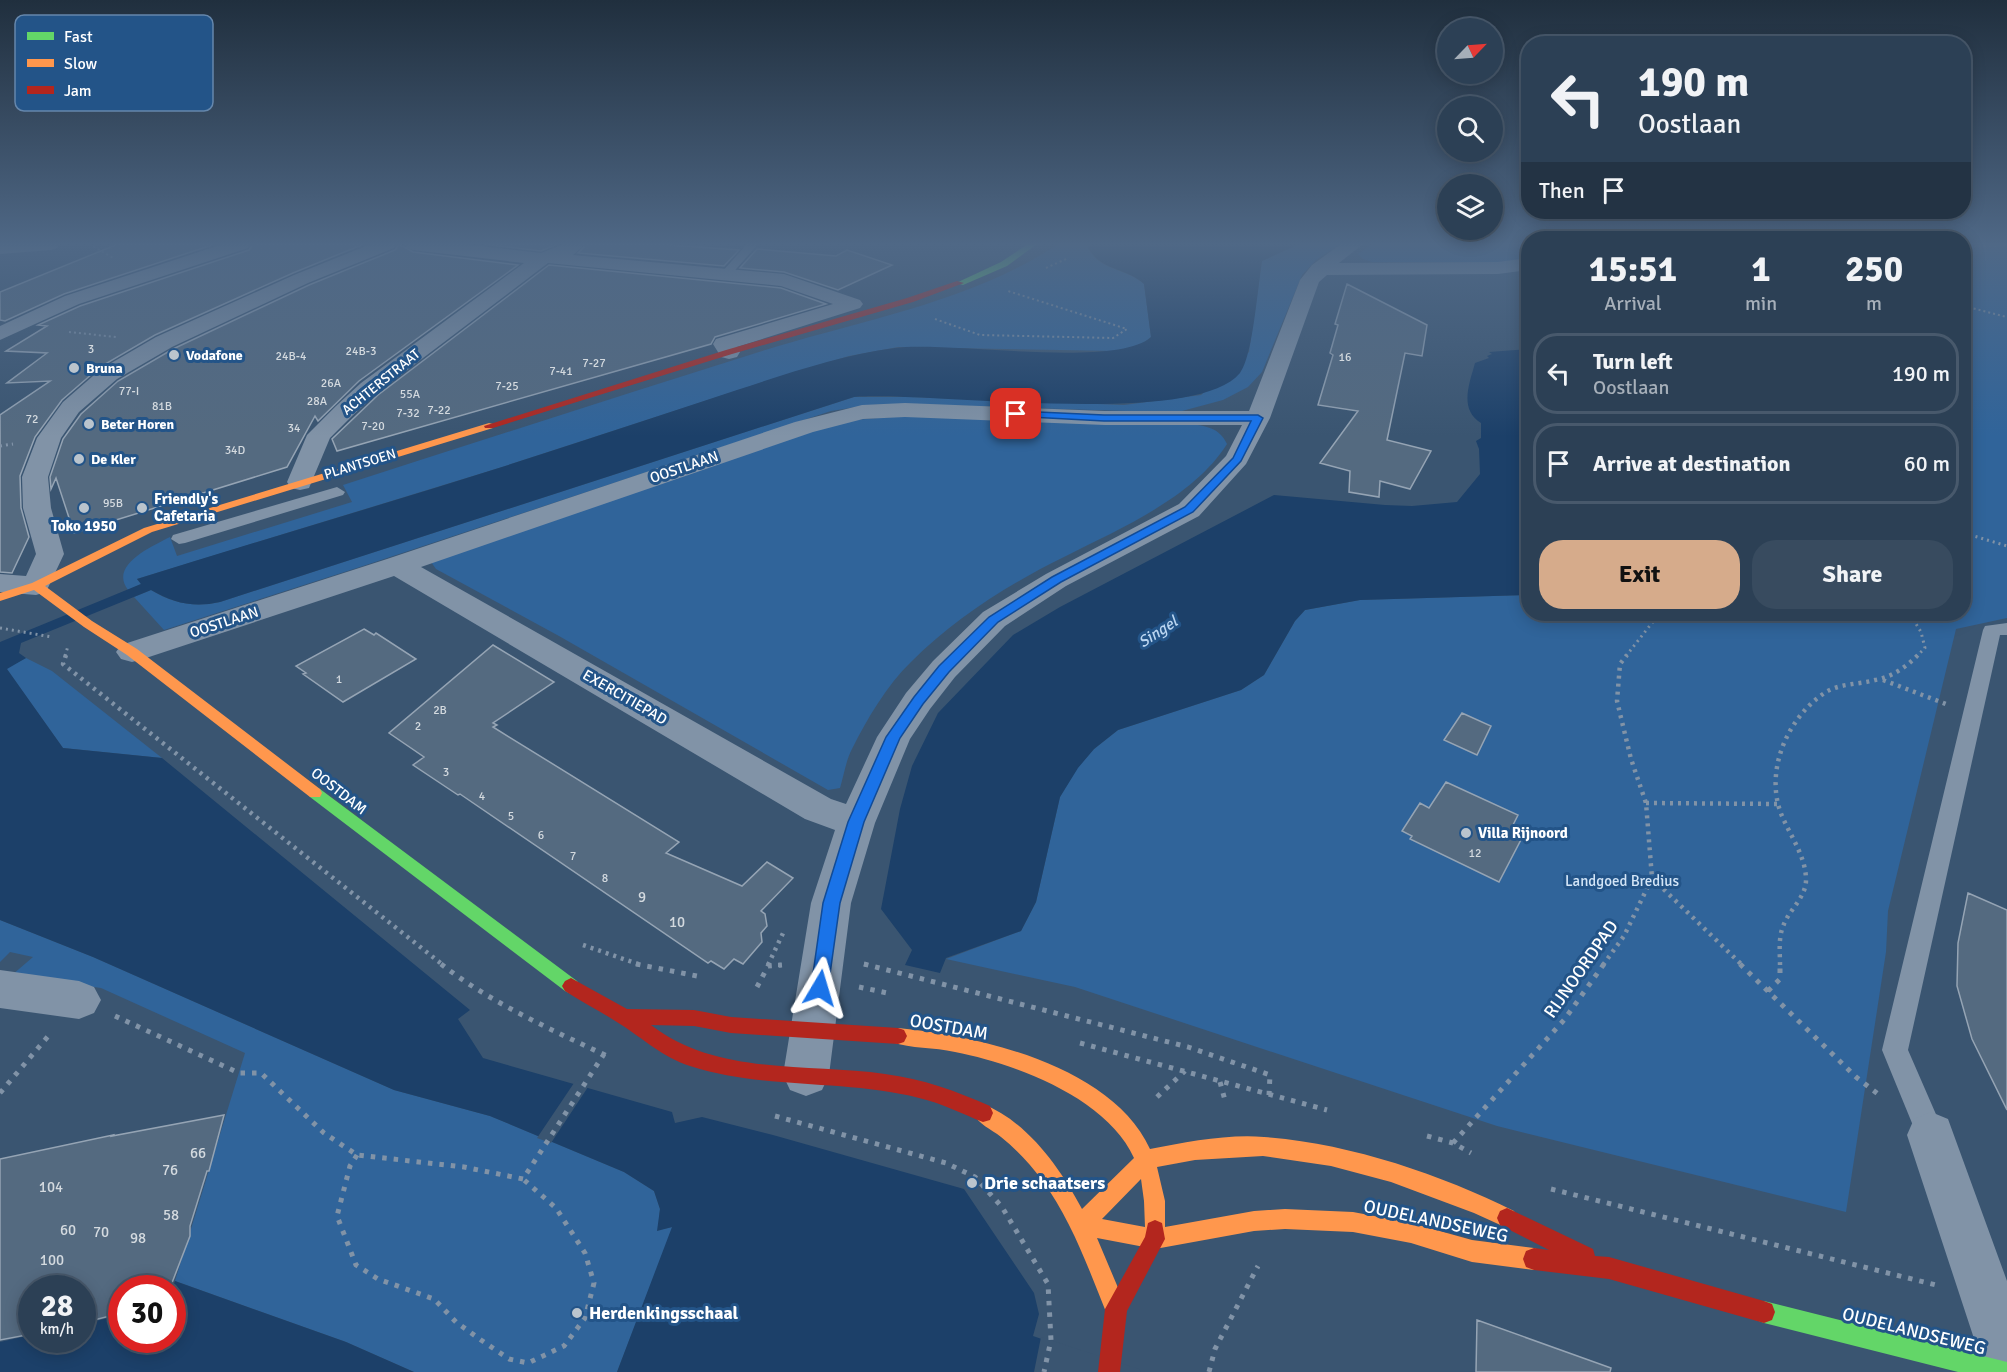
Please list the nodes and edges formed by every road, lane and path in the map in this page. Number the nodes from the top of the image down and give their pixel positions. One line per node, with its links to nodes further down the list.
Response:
1 (55, 308): 13 (street)
2 (238, 308): 14 (street)
3 (479, 308): 17 (street, ACHTERSTRAAT)
4 (840, 308): 15 (street, PLANTSOEN)
5 (894, 308): 9 (street, PLANTSOEN)
6 (1061, 308): 10 (path)
7 (1299, 308): 16 (street)
8 (1972, 308): 11 (path)
9 (886, 311): 10 (path); 15 (street, PLANTSOEN)
10 (927, 316): 12 (path)
11 (2007, 317)
12 (940, 318)
13 (9, 330): 14 (path)
14 (164, 342): 24 (street)
15 (729, 352): 17 (street, PLANTSOEN)
16 (1258, 418): 22 (street, OOSTLAAN); 37 (street)
17 (304, 491): 18 (lane); 20 (lane); 24 (street, PLANTSOEN)
18 (337, 492)
19 (1971, 535): 21 (path)
20 (179, 539)
21 (2007, 546)
22 (397, 565): 32 (street, OOSTLAAN); 37 (street, EXERCITIEPAD)
23 (0, 583): 24 (street)
24 (36, 586): 25 (street, PLANTSOEN); 32 (street, OOSTDAM)
25 (0, 597)
26 (1654, 621): 35 (path)
27 (1914, 621): 33 (path)
28 (0, 628): 30 (path)
29 (2007, 630): 34 (lane)
30 (54, 637)
31 (69, 642): 48 (path)
32 (132, 652): 46 (street, OOSTDAM)
33 (1882, 679): 34 (path); 36 (path)
34 (1973, 714): 54 (lane)
35 (1646, 802): 36 (path); 38 (path)
36 (1778, 804): 44 (path)
37 (856, 822): 40 (street)
38 (1652, 878): 44 (path); 56 (path, RIJNOORDPAD)
39 (579, 943): 41 (path)
40 (823, 962): 42 (path); 47 (street); 50 (path)
41 (705, 977)
42 (749, 984)
43 (0, 989): 45 (street)
44 (1767, 991): 54 (path)
45 (78, 1000): 52 (path); 55 (path)
46 (626, 1017): 47 (street, OOSTDAM); 51 (street, OOSTDAM)
47 (813, 1030): 51 (street); 57 (street, OOSTDAM)
48 (604, 1054): 49 (path); 58 (path)
49 (615, 1058)
50 (1185, 1071)
51 (806, 1075): 60 (street, OOSTDAM)
52 (0, 1094)
53 (763, 1113): 68 (path)
54 (1931, 1135): 64 (street)
55 (357, 1155): 58 (path); 58 (path)
56 (1481, 1158)
57 (1146, 1160): 60 (street); 61 (street, OOSTDAM); 63 (street, OUDELANDSEWEG)
58 (523, 1179)
59 (1540, 1186): 64 (path)
60 (1081, 1225): 61 (street, OUDELANDSEWEG); 65 (street, OOSTDAM)
61 (1155, 1239): 63 (street, OUDELANDSEWEG); 65 (street)
62 (1261, 1261): 69 (path)
63 (1609, 1268): 70 (street, OUDELANDSEWEG)
64 (1986, 1297): 66 (street)
65 (1116, 1310): 67 (street)
66 (2007, 1359)
67 (1110, 1365)
68 (1044, 1372)
69 (1209, 1372)
70 (2003, 1372)

